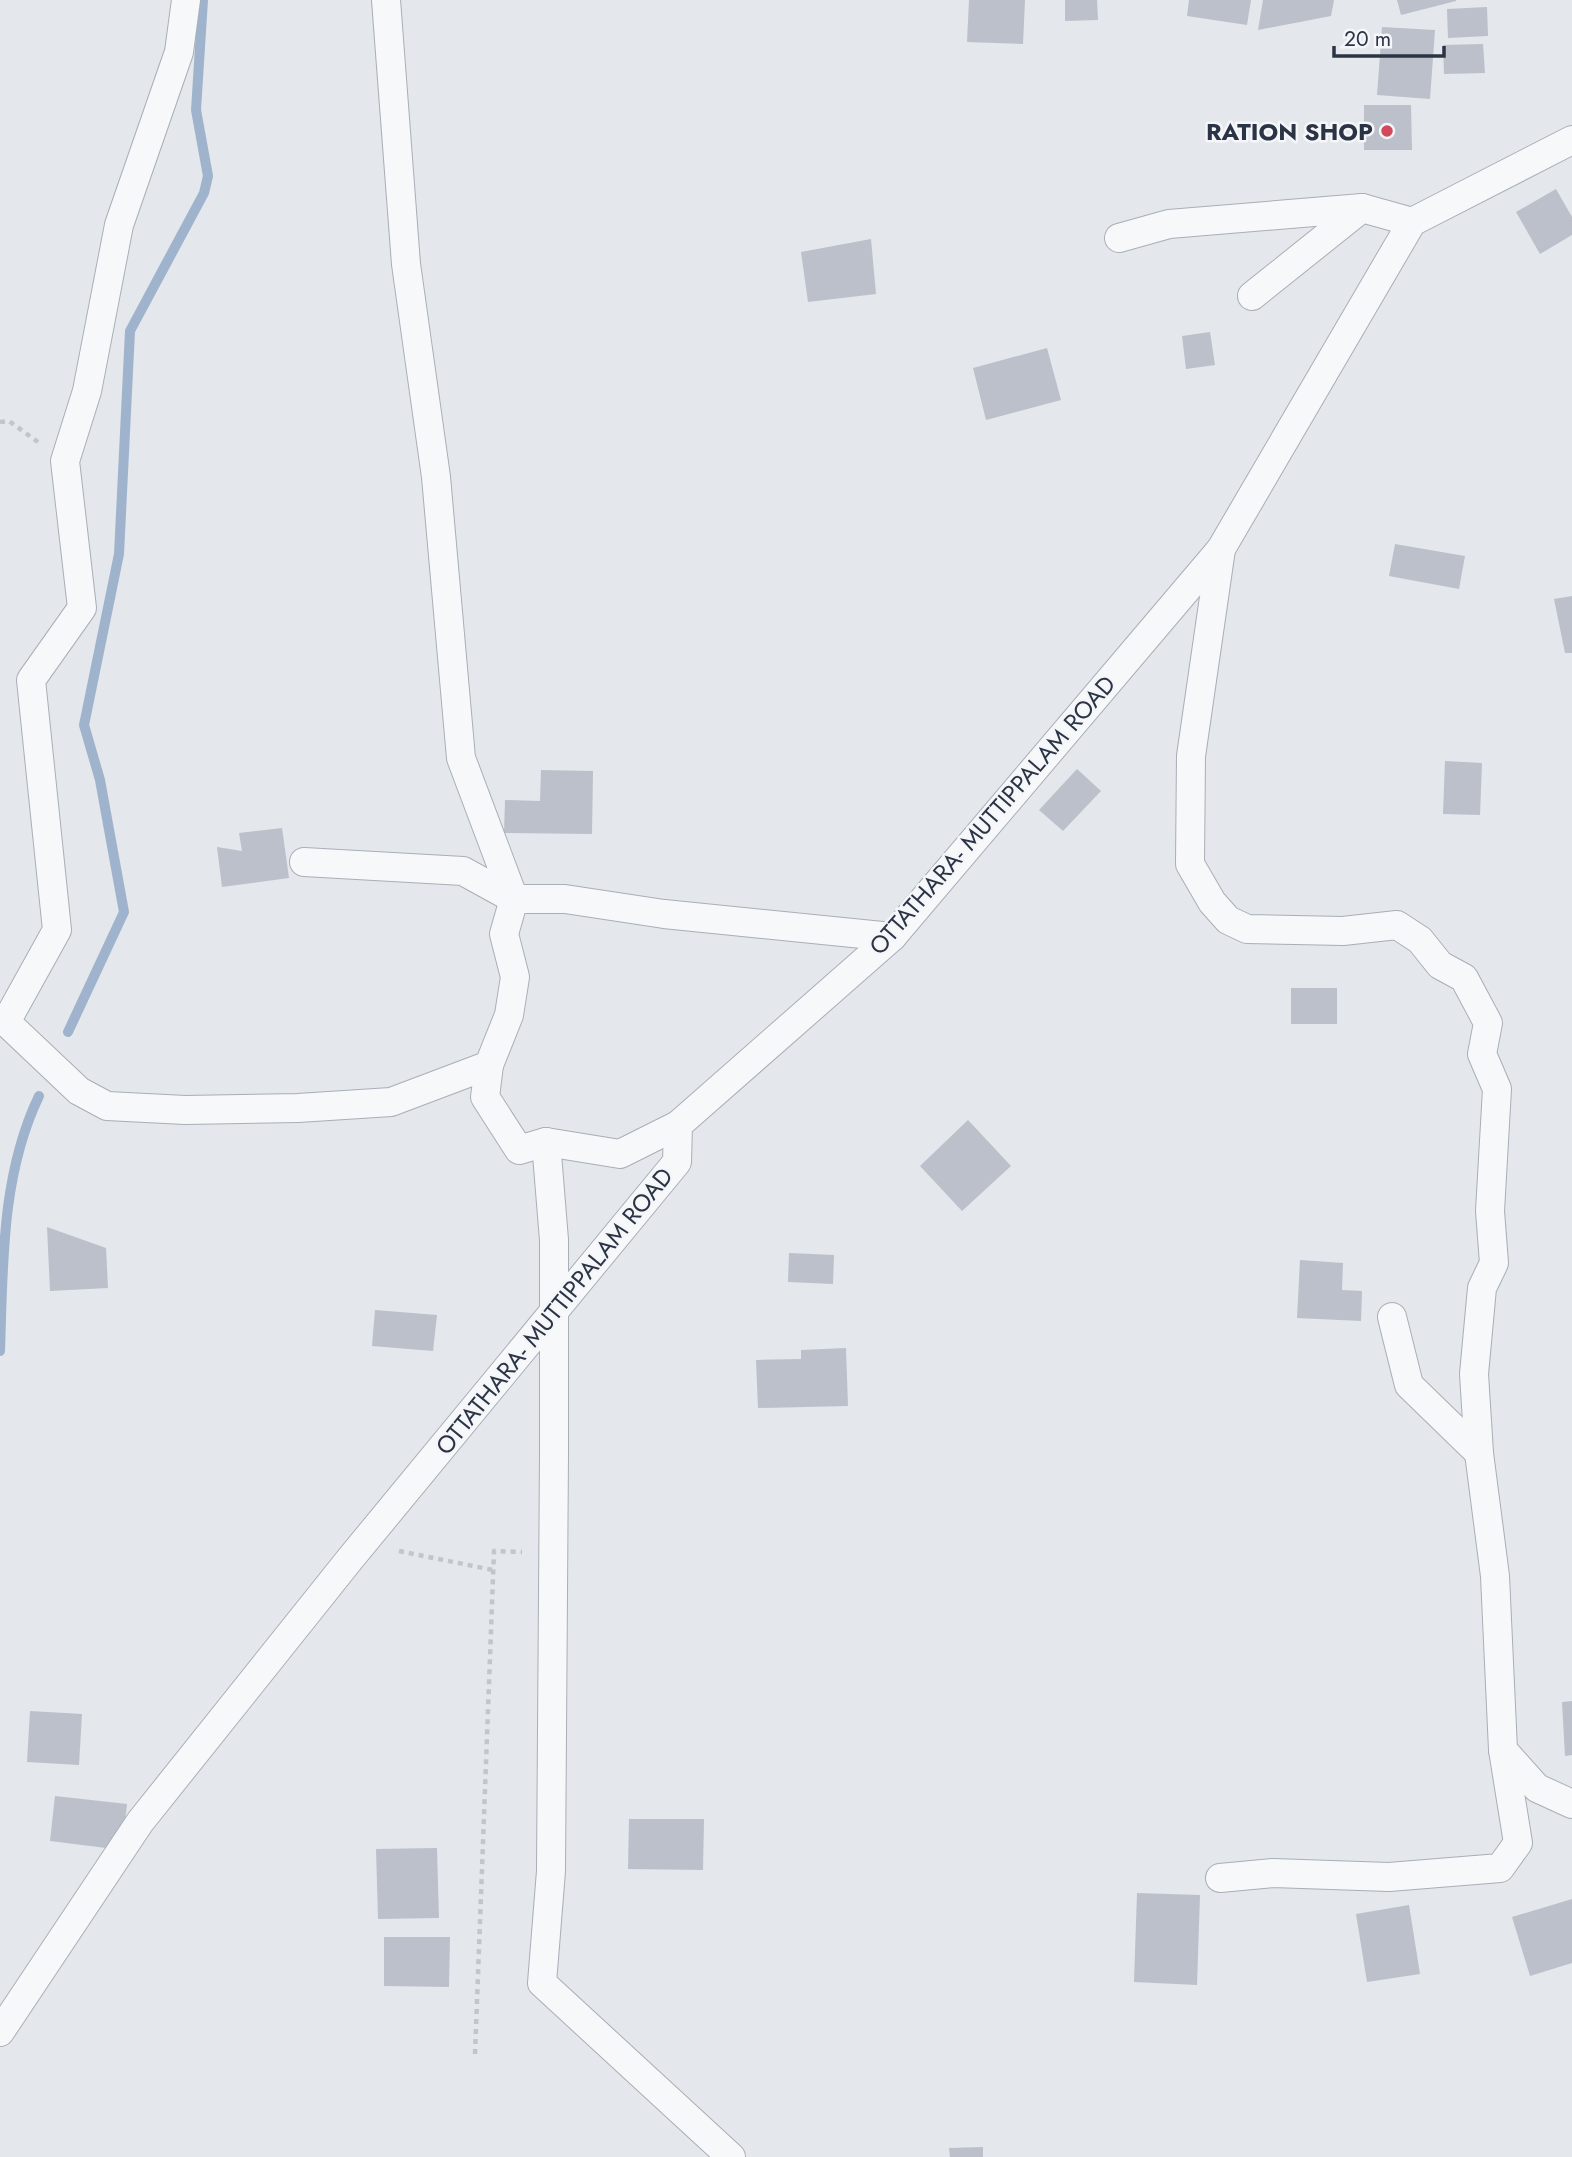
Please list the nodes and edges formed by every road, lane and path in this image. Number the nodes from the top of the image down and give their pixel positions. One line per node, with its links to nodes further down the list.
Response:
1 (186, 0): 9 (street)
2 (386, 0): 12 (street)
3 (1572, 140): 5 (street)
4 (1362, 208): 5 (street); 6 (street); 7 (street)
5 (1412, 222): 10 (street, OTTATHARA- MUTTIPPALAM ROAD)
6 (1119, 238)
7 (1252, 296)
8 (0, 422): 9 (path)
9 (65, 461): 14 (street)
10 (1220, 549): 13 (street, OTTATHARA- MUTTIPPALAM ROAD); 19 (street)
11 (304, 862): 12 (street)
12 (514, 899): 13 (street); 14 (street)
13 (892, 937): 15 (street, OTTATHARA- MUTTIPPALAM ROAD)
14 (489, 1065): 16 (street)
15 (678, 1125): 16 (street); 17 (street, OTTATHARA- MUTTIPPALAM ROAD)
16 (546, 1142): 17 (street)
17 (554, 1312): 20 (street); 21 (street, OTTATHARA- MUTTIPPALAM ROAD)
18 (1392, 1317): 19 (street)
19 (1479, 1452): 23 (street)
20 (552, 1553): 22 (path); 28 (street)
21 (350, 1559): 22 (path); 26 (street, OTTATHARA- MUTTIPPALAM ROAD)
22 (493, 1570): 27 (path)
23 (1503, 1749): 24 (street); 25 (street)
24 (1572, 1804)
25 (1220, 1878)
26 (0, 2032)
27 (475, 2054)
28 (731, 2157)

